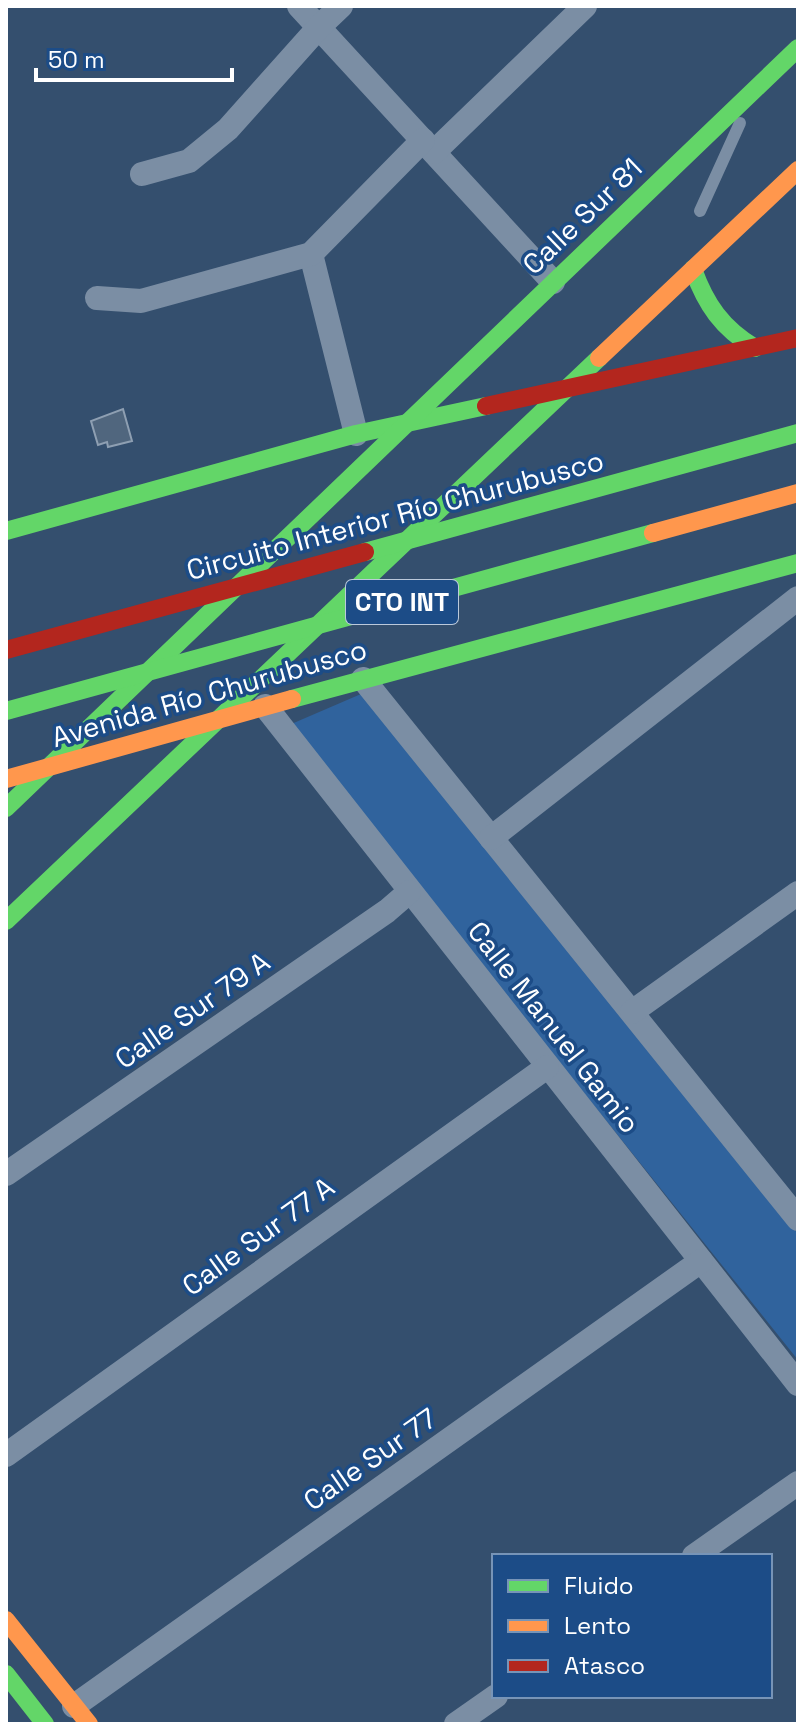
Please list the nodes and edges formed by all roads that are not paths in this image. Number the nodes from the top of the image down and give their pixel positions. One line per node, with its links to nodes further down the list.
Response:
1 (299, 6): 4 (street)
2 (341, 6): 4 (street)
3 (585, 6): 7 (street)
4 (319, 27): 7 (street); 9 (street)
5 (798, 48): 6 (main road, Calle Sur 81)
6 (757, 86): 10 (lane); 13 (main road, Calle Sur 81)
7 (429, 146): 11 (street); 13 (street)
8 (798, 170): 12 (main road)
9 (142, 174)
10 (700, 211)
11 (311, 254): 14 (street); 20 (street)
12 (693, 269): 16 (main road); 17 (main road)
13 (553, 282): 18 (main road, Calle Sur 81)
14 (97, 298)
15 (798, 338): 16 (main road)
16 (755, 348): 17 (main road)
17 (566, 391): 18 (main road); 29 (main road)
18 (405, 424): 20 (main road); 30 (main road, Calle Sur 81)
19 (798, 433): 25 (main road, Circuito Interior Río Churubusco / CTO INT, bridge)
20 (356, 434): 22 (main road)
21 (798, 493): 28 (main road, CTO INT, bridge)
22 (6, 531)
23 (798, 563): 26 (main road, Avenida Río Churubusco / CTO INT)
24 (798, 598): 33 (street)
25 (6, 650)
26 (363, 679): 27 (main road, Avenida Río Churubusco / CTO INT); 33 (street)
27 (265, 706): 29 (main road, Avenida Río Churubusco / CTO INT); 34 (street, Calle Manuel Gamio)
28 (6, 711)
29 (214, 721): 30 (main road, Avenida Río Churubusco / CTO INT); 36 (main road)
30 (49, 767): 31 (main road, Avenida Río Churubusco / CTO INT); 32 (main road, Calle Sur 81)
31 (6, 779)
32 (6, 808)
33 (491, 838): 37 (street)
34 (409, 892): 38 (street, Calle Manuel Gamio); 39 (street, Calle Sur 79 A)
35 (798, 893): 37 (street)
36 (6, 921)
37 (632, 1012): 40 (street)
38 (547, 1067): 42 (street, Calle Manuel Gamio); 44 (street, Calle Sur 77 A)
39 (6, 1174)
40 (789, 1189): 41 (street)
41 (798, 1219)
42 (701, 1261): 43 (street, Calle Manuel Gamio); 50 (street, Calle Sur 77)
43 (798, 1384)
44 (6, 1455)
45 (798, 1483): 46 (street)
46 (697, 1554)
47 (6, 1620): 50 (main road)
48 (6, 1674): 51 (main road)
49 (493, 1698): 52 (street)
50 (81, 1715)
51 (45, 1724)
52 (456, 1724)

